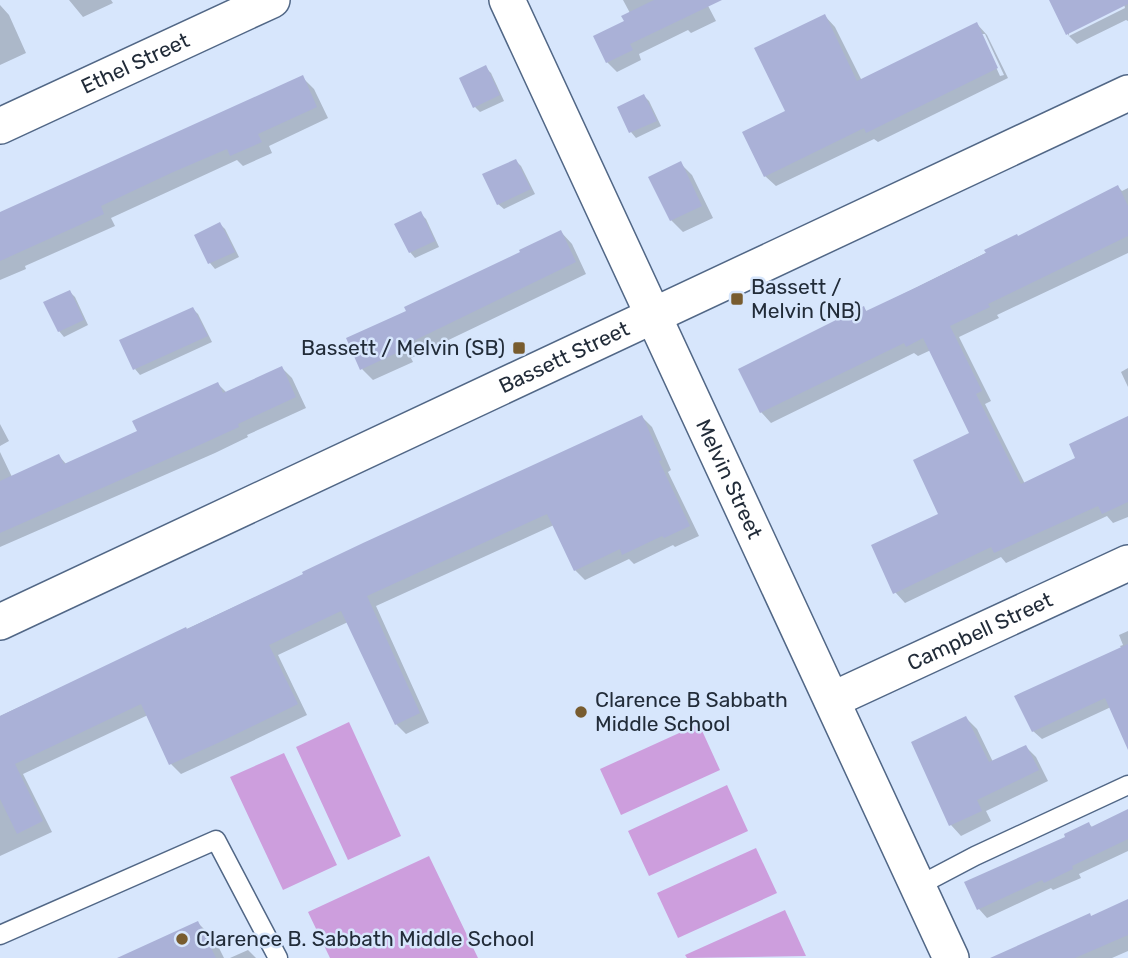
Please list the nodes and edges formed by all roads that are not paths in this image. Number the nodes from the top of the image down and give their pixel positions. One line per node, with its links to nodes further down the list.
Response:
1 (272, 0): 4 (street, Ethel Street)
2 (507, 0): 5 (street, Melvin Street)
3 (1128, 93): 5 (street, Bassett Street)
4 (0, 126)
5 (653, 314): 7 (street, Bassett Street); 8 (street, Melvin Street)
6 (1128, 563): 8 (street, Campbell Street)
7 (0, 622)
8 (832, 700): 10 (street, Melvin Street)
9 (1128, 785): 10 (lane)
10 (918, 886): 13 (street, Melvin Street)
11 (0, 935): 12 (lane)
12 (278, 958)
13 (951, 958)

